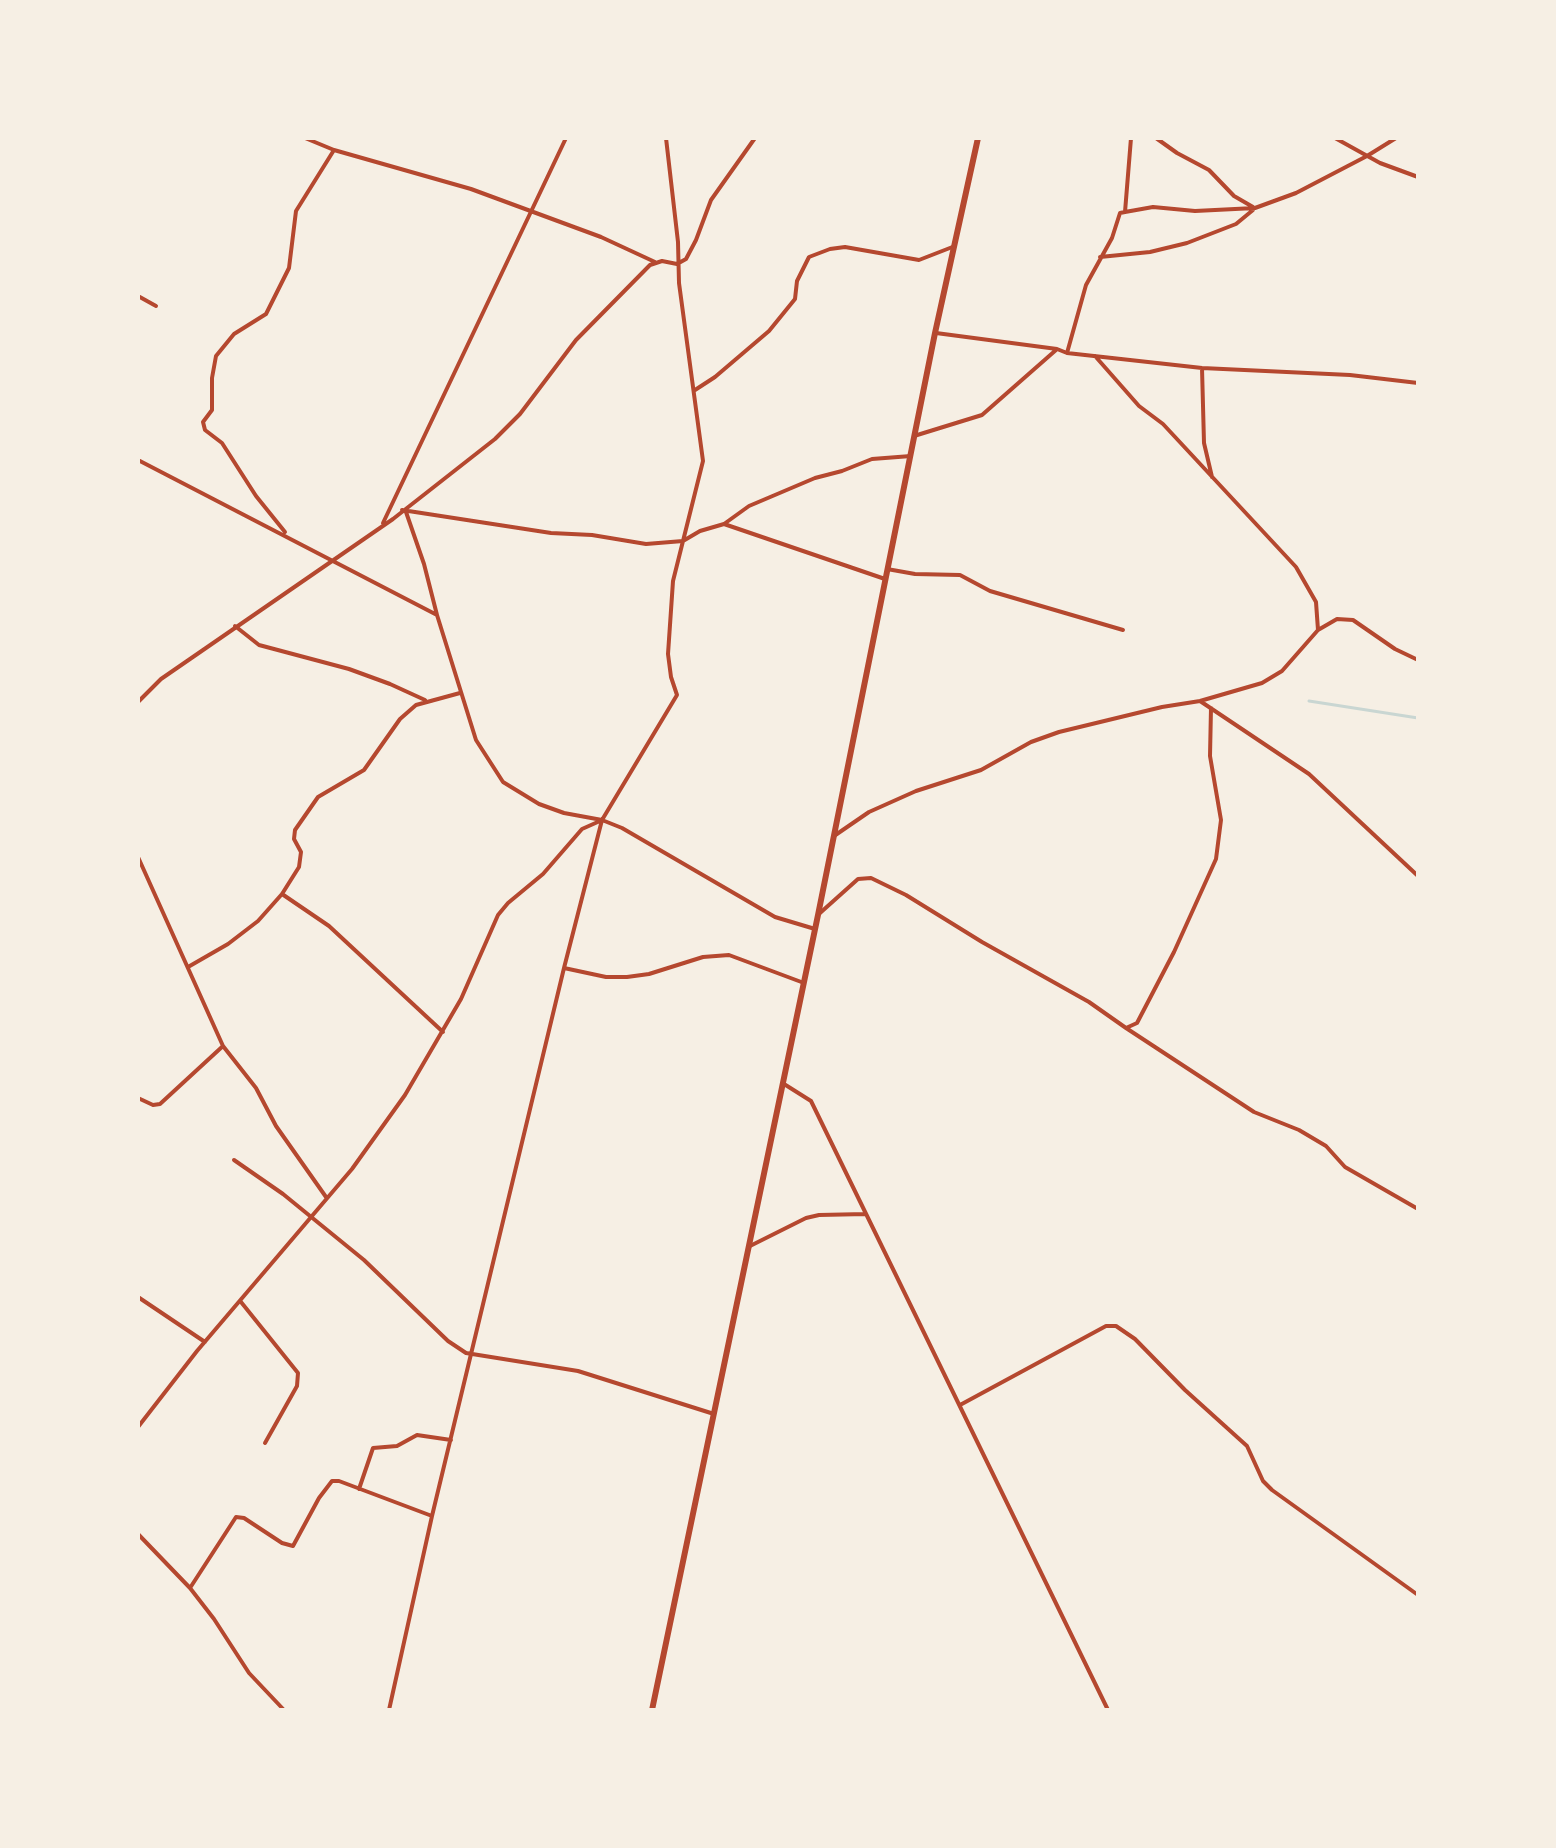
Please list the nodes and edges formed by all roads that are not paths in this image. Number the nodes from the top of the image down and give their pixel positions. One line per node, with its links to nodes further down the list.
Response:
1 (305, 138): 10 (street)
2 (566, 138): 14 (street)
3 (666, 138): 19 (street)
4 (755, 138): 19 (street)
5 (978, 138): 16 (main road)
6 (1131, 138): 15 (street)
7 (1156, 138): 13 (street)
8 (1335, 138): 11 (street)
9 (1396, 138): 11 (street)
10 (334, 150): 14 (street); 36 (street)
11 (1367, 156): 12 (street); 13 (street)
12 (1418, 177)
13 (1255, 208): 15 (street); 17 (street)
14 (533, 212): 18 (street); 35 (street)
15 (1125, 212): 17 (street)
16 (955, 246): 22 (main road); 28 (street)
17 (1100, 257): 24 (street)
18 (655, 262): 19 (street); 33 (street)
19 (677, 264): 28 (street)
20 (138, 296): 21 (street)
21 (156, 306)
22 (935, 333): 23 (street); 29 (main road)
23 (1057, 349): 24 (street); 29 (street)
24 (1067, 353): 25 (street)
25 (1095, 356): 26 (street); 32 (street)
26 (1202, 368): 27 (street); 32 (street)
27 (1418, 383)
28 (695, 390): 37 (street)
29 (914, 436): 30 (main road)
30 (911, 456): 34 (street); 39 (main road)
31 (138, 460): 36 (street)
32 (1213, 479): 44 (street)
33 (403, 511): 35 (street); 37 (street); 41 (street)
34 (724, 524): 37 (street); 40 (street)
35 (382, 525): 38 (street)
36 (288, 536): 38 (street)
37 (683, 541): 51 (street)
38 (333, 559): 41 (street); 42 (street)
39 (887, 569): 40 (main road); 43 (street)
40 (885, 579): 52 (main road)
41 (437, 615): 46 (street)
42 (235, 626): 47 (street); 49 (street)
43 (1123, 630)
44 (1318, 630): 45 (street); 48 (street)
45 (1418, 660)
46 (460, 693): 47 (street); 51 (street)
47 (426, 701): 55 (street)
48 (1200, 701): 50 (street); 52 (street)
49 (138, 702)
50 (1211, 708): 54 (street); 61 (street)
51 (602, 820): 57 (street); 59 (street); 62 (street)
52 (834, 836): 56 (main road)
53 (138, 857): 58 (street)
54 (1418, 876)
55 (282, 894): 58 (street); 62 (street)
56 (818, 915): 57 (main road); 61 (street)
57 (815, 929): 60 (main road)
58 (188, 967): 63 (street)
59 (564, 968): 60 (street); 75 (street)
60 (804, 983): 64 (main road)
61 (1126, 1028): 68 (street)
62 (443, 1032): 67 (street)
63 (223, 1046): 65 (street); 67 (street)
64 (783, 1083): 69 (street); 71 (main road)
65 (138, 1098)
66 (234, 1160): 70 (street)
67 (326, 1197): 70 (street)
68 (1418, 1209)
69 (866, 1214): 71 (street); 76 (street)
70 (311, 1219): 73 (street); 75 (street)
71 (748, 1247): 77 (main road)
72 (138, 1297): 74 (street)
73 (241, 1302): 74 (street); 80 (street)
74 (205, 1342): 78 (street)
75 (472, 1353): 77 (street); 79 (street)
76 (959, 1405): 85 (street); 89 (street)
77 (714, 1414): 88 (main road)
78 (138, 1427)
79 (451, 1440): 81 (street); 82 (street)
80 (265, 1443)
81 (359, 1489): 82 (street); 84 (street)
82 (432, 1516): 87 (street)
83 (138, 1534): 84 (street)
84 (190, 1588): 86 (street)
85 (1418, 1595)
86 (284, 1710)
87 (389, 1710)
88 (652, 1710)
89 (1108, 1710)

